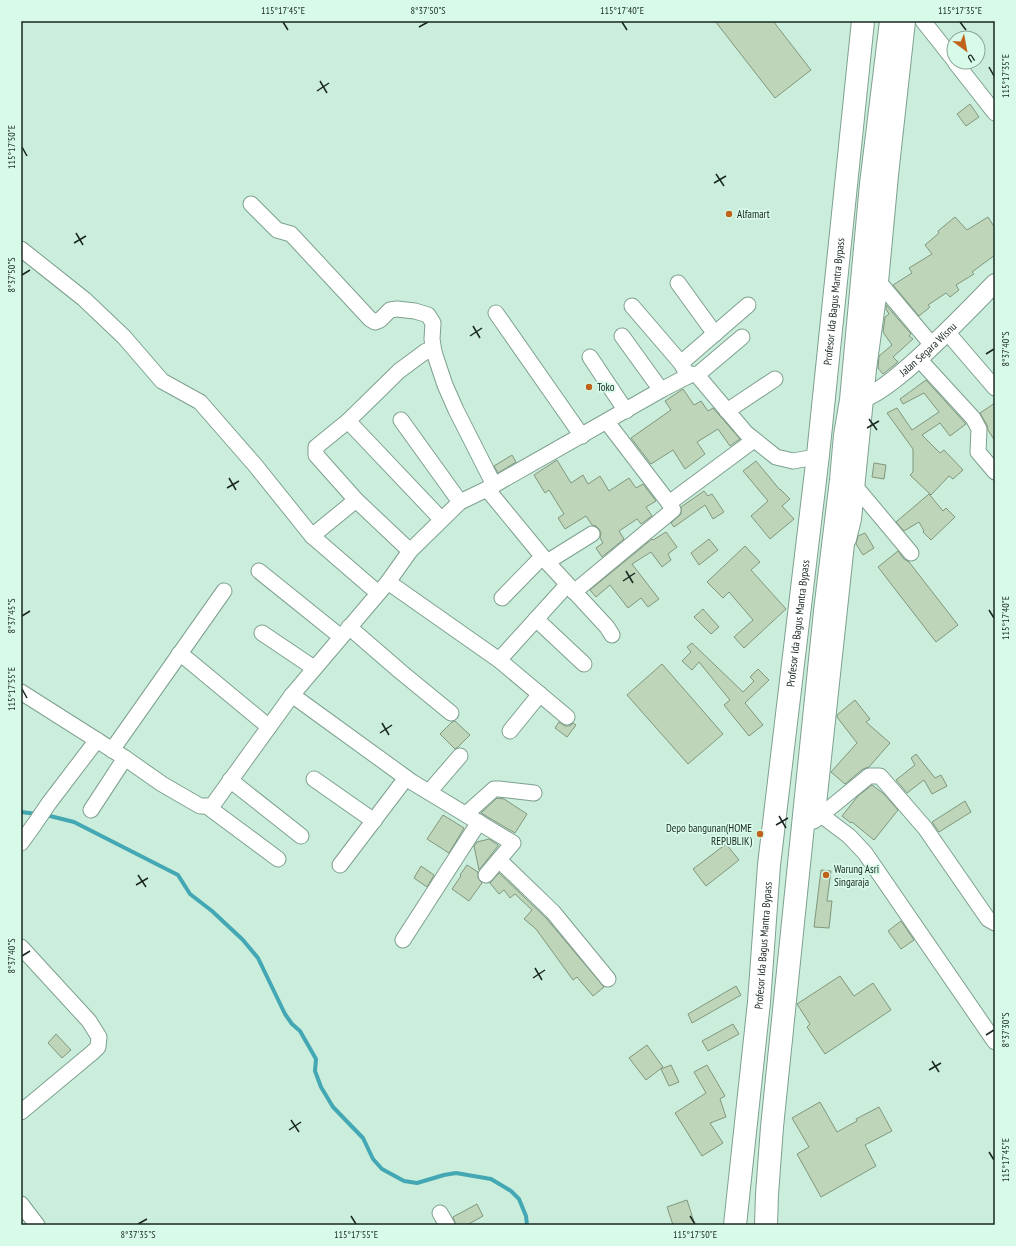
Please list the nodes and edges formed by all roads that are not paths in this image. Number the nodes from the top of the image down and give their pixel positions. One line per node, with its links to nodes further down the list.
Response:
1 (863, 21): 37 (highway, Profesor Ida Bagus Mantra Bypass)
2 (891, 21): 28 (highway)
3 (906, 21): 10 (street)
4 (923, 21): 5 (street)
5 (946, 50)
6 (962, 70): 7 (street)
7 (995, 113)
8 (250, 204): 21 (street)
9 (21, 249): 46 (street)
10 (879, 282): 20 (street); 28 (street)
11 (678, 283): 17 (street)
12 (995, 283): 16 (street, Jalan Segara Wisnu)
13 (748, 305): 17 (street)
14 (632, 306): 24 (street)
15 (496, 313): 35 (street)
16 (947, 332): 20 (street, Jalan Segara Wisnu); 26 (street)
17 (715, 334): 24 (street)
18 (622, 336): 27 (street)
19 (742, 337): 24 (street)
20 (932, 345): 23 (street, Jalan Segara Wisnu)
21 (434, 352): 32 (street); 40 (street)
22 (590, 357): 29 (street)
23 (918, 358): 28 (street, Jalan Segara Wisnu); 38 (street)
24 (689, 371): 27 (street); 30 (street)
25 (775, 379): 30 (street)
26 (995, 388)
27 (660, 390): 29 (street)
28 (857, 399): 34 (highway); 39 (street)
29 (626, 411): 33 (street)
30 (727, 411): 36 (street)
31 (401, 420): 42 (street)
32 (348, 421): 41 (street); 44 (street)
33 (607, 422): 35 (street); 43 (street)
34 (845, 435): 37 (highway); 51 (highway)
35 (582, 436): 40 (street)
36 (754, 440): 37 (street); 43 (street)
37 (819, 445): 102 (highway, Profesor Ida Bagus Mantra Bypass)
38 (995, 472)
39 (855, 486): 47 (street); 49 (street)
40 (491, 487): 42 (street); 50 (street)
41 (356, 500): 46 (street); 48 (street)
42 (460, 502): 44 (street)
43 (669, 503): 54 (street)
44 (441, 519): 48 (street)
45 (592, 534): 50 (street)
46 (312, 536): 56 (street)
47 (847, 539): 51 (street); 86 (street)
48 (410, 551): 53 (street)
49 (911, 553)
50 (544, 559): 54 (street); 57 (street)
51 (831, 563): 86 (highway)
52 (259, 571): 59 (street)
53 (388, 582): 56 (street); 63 (street)
54 (571, 588): 58 (street); 61 (street)
55 (224, 591): 62 (street)
56 (378, 593): 59 (street)
57 (502, 598)
58 (536, 619): 63 (street); 64 (street)
59 (345, 632): 65 (street); 69 (street)
60 (262, 633): 65 (street)
61 (612, 635)
62 (179, 654): 71 (street); 74 (street)
63 (498, 660): 67 (street)
64 (584, 664)
65 (314, 668): 68 (street)
66 (21, 692): 73 (street)
67 (540, 694): 70 (street); 72 (street)
68 (292, 695): 71 (street); 77 (street)
69 (451, 713)
70 (567, 717)
71 (269, 727): 79 (street)
72 (510, 731)
73 (97, 740): 74 (street); 89 (street)
74 (112, 750): 76 (street)
75 (460, 756): 80 (street)
76 (125, 758): 82 (street); 83 (street)
77 (406, 778): 80 (street); 85 (street)
78 (314, 779): 85 (street)
79 (230, 780): 82 (street); 88 (street)
80 (429, 792): 84 (street)
81 (534, 793): 84 (street)
82 (208, 807): 90 (street)
83 (92, 810)
84 (466, 814): 87 (street)
85 (374, 821): 92 (street)
86 (814, 821): 94 (street); 98 (street); 103 (highway)
87 (479, 822): 91 (street); 95 (street)
88 (301, 836)
89 (21, 843)
90 (278, 859)
91 (499, 860): 93 (street); 97 (street)
92 (340, 865)
93 (486, 875)
94 (995, 923)
95 (403, 940)
96 (21, 947): 99 (street)
97 (608, 979)
98 (995, 1042)
99 (22, 1109)
100 (21, 1204): 101 (street)
101 (38, 1225)
102 (735, 1225)
103 (766, 1225)

